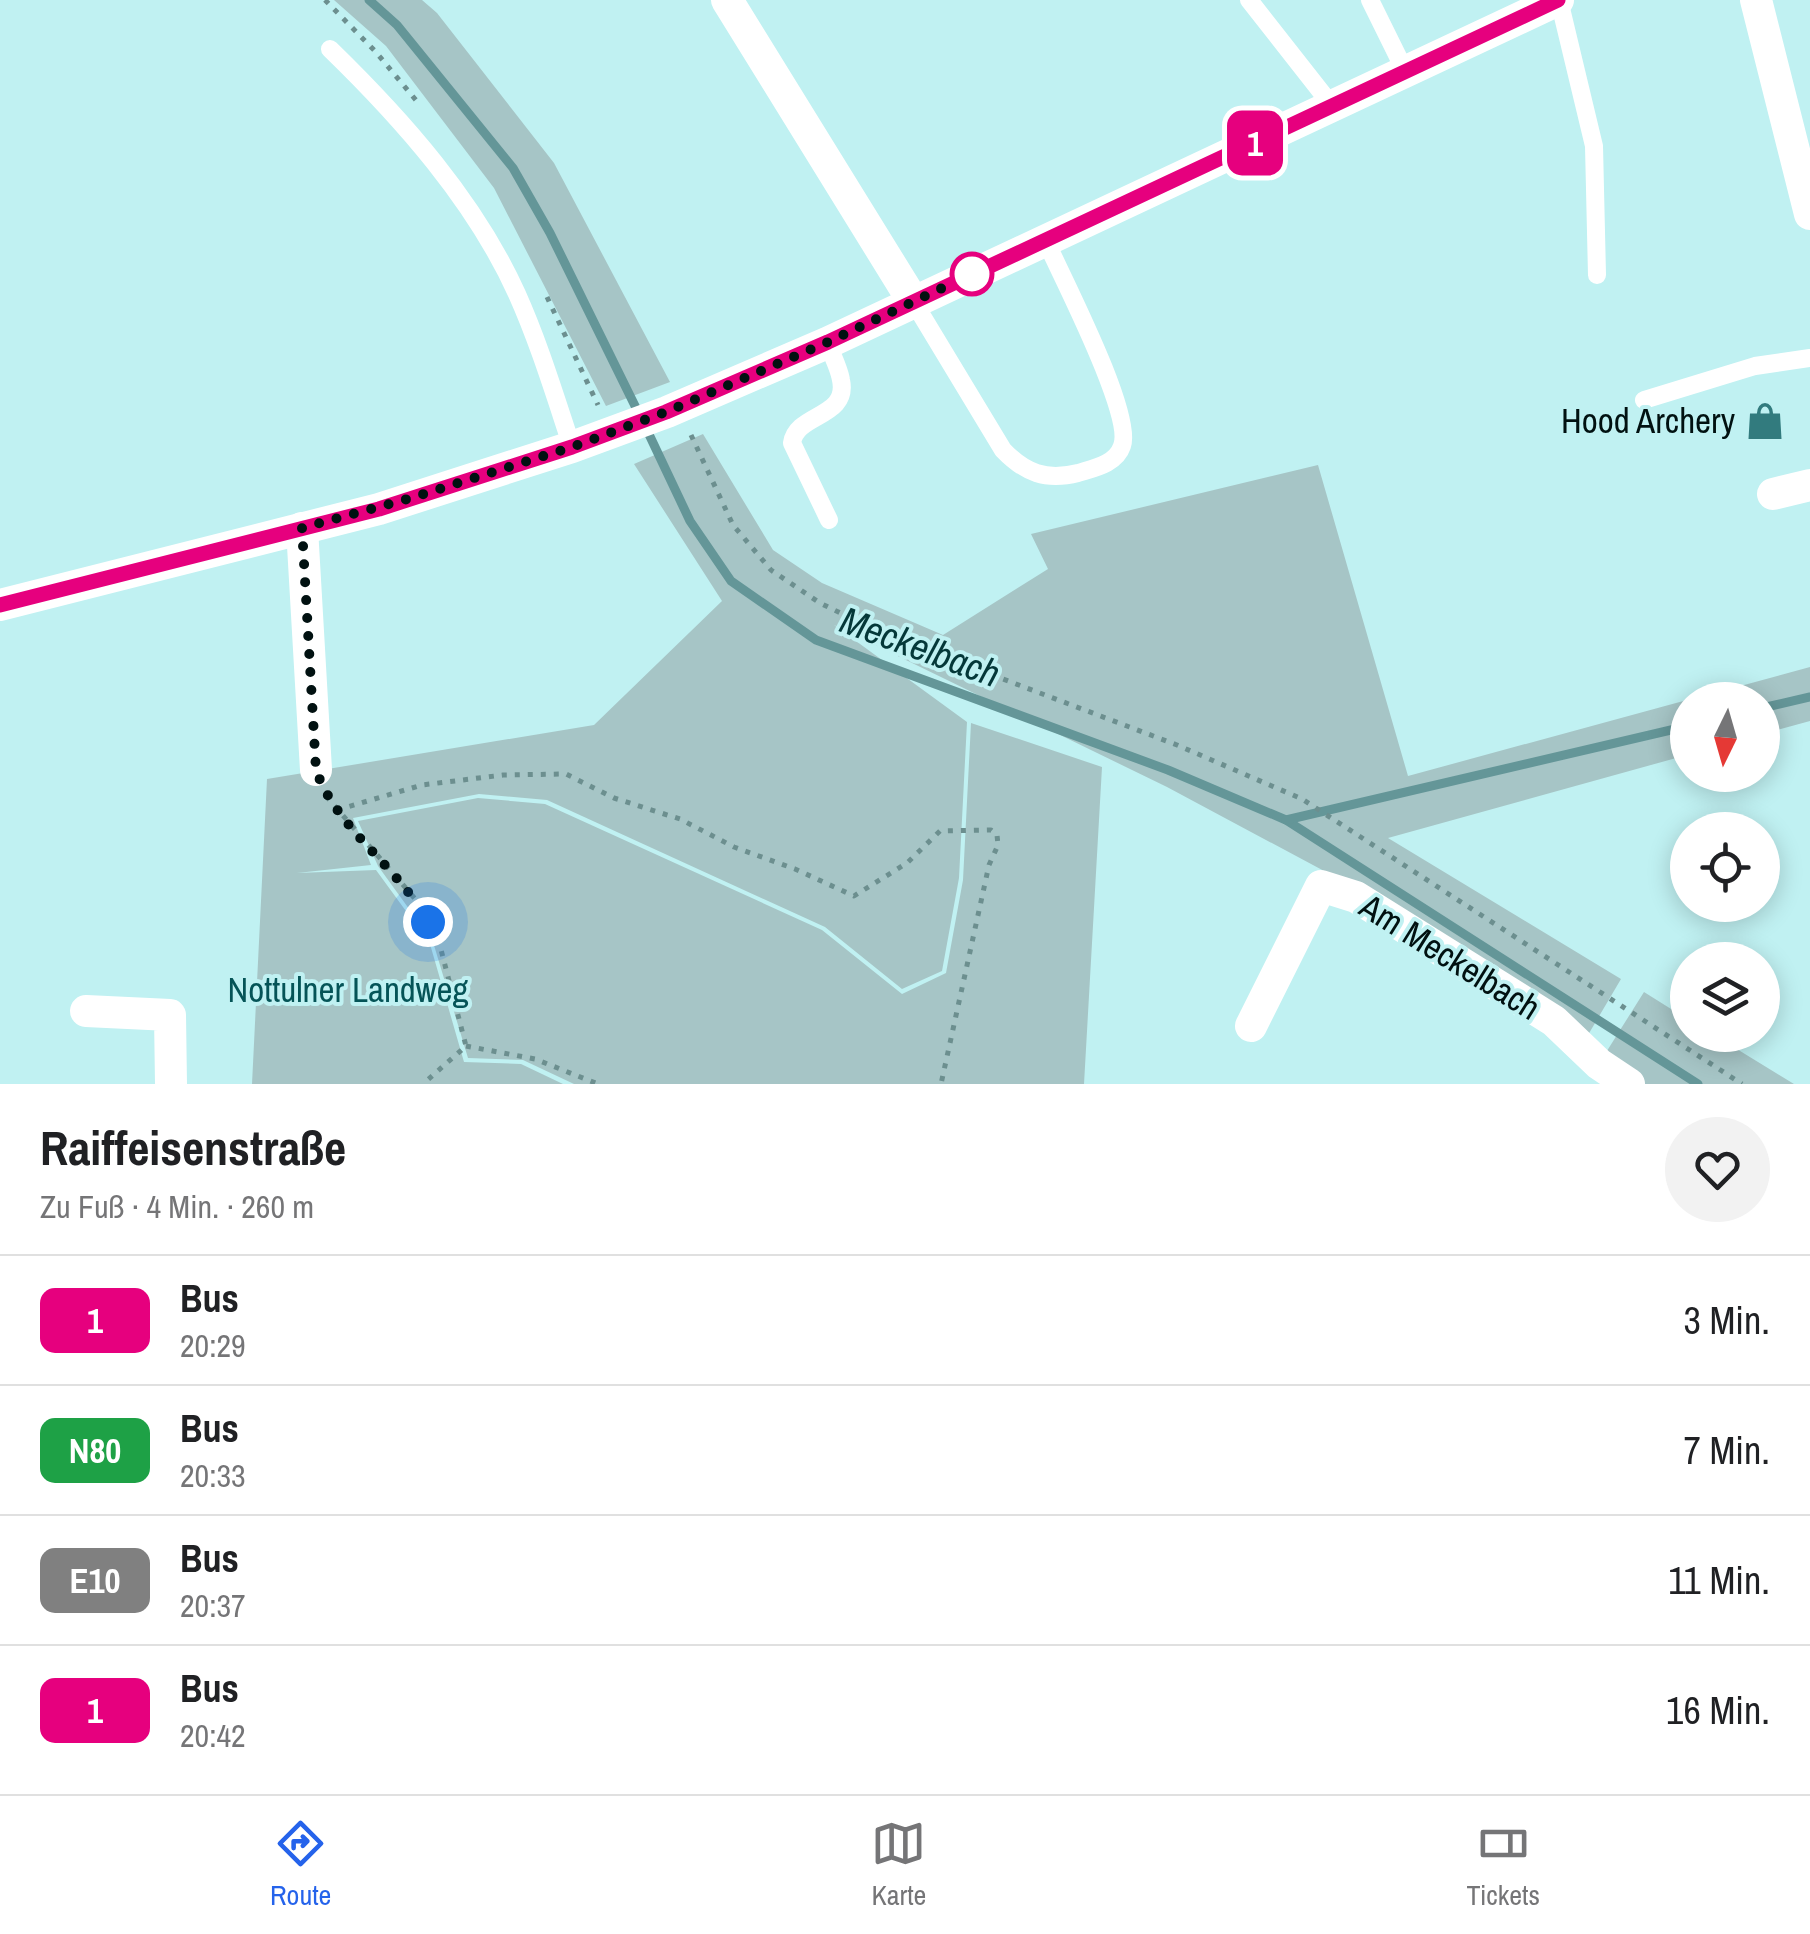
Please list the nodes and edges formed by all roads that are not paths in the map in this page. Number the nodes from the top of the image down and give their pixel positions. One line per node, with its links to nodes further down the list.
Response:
1 (728, 0): 12 (street)
2 (1248, 0): 8 (lane)
3 (1370, 0): 7 (lane)
4 (1559, 0): 7 (street); 11 (lane)
5 (1756, 0): 9 (street)
6 (330, 48): 16 (lane)
7 (1406, 73): 8 (street)
8 (1332, 107): 10 (street)
9 (1810, 214)
10 (1045, 240): 12 (street); 12 (lane)
11 (1597, 276)
12 (913, 300): 13 (street)
13 (828, 342): 16 (street); 19 (lane)
14 (1810, 358): 15 (lane)
15 (1644, 400)
16 (572, 447): 20 (street)
17 (1810, 485): 18 (street)
18 (1774, 494)
19 (829, 520)
20 (302, 528): 21 (street); 22 (street)
21 (0, 606)
22 (316, 770)
23 (86, 1011): 26 (street)
24 (1251, 1026): 25 (street, Am Meckelbach)
25 (1592, 1074): 27 (street, Am Meckelbach)
26 (171, 1084)
27 (1628, 1084)

